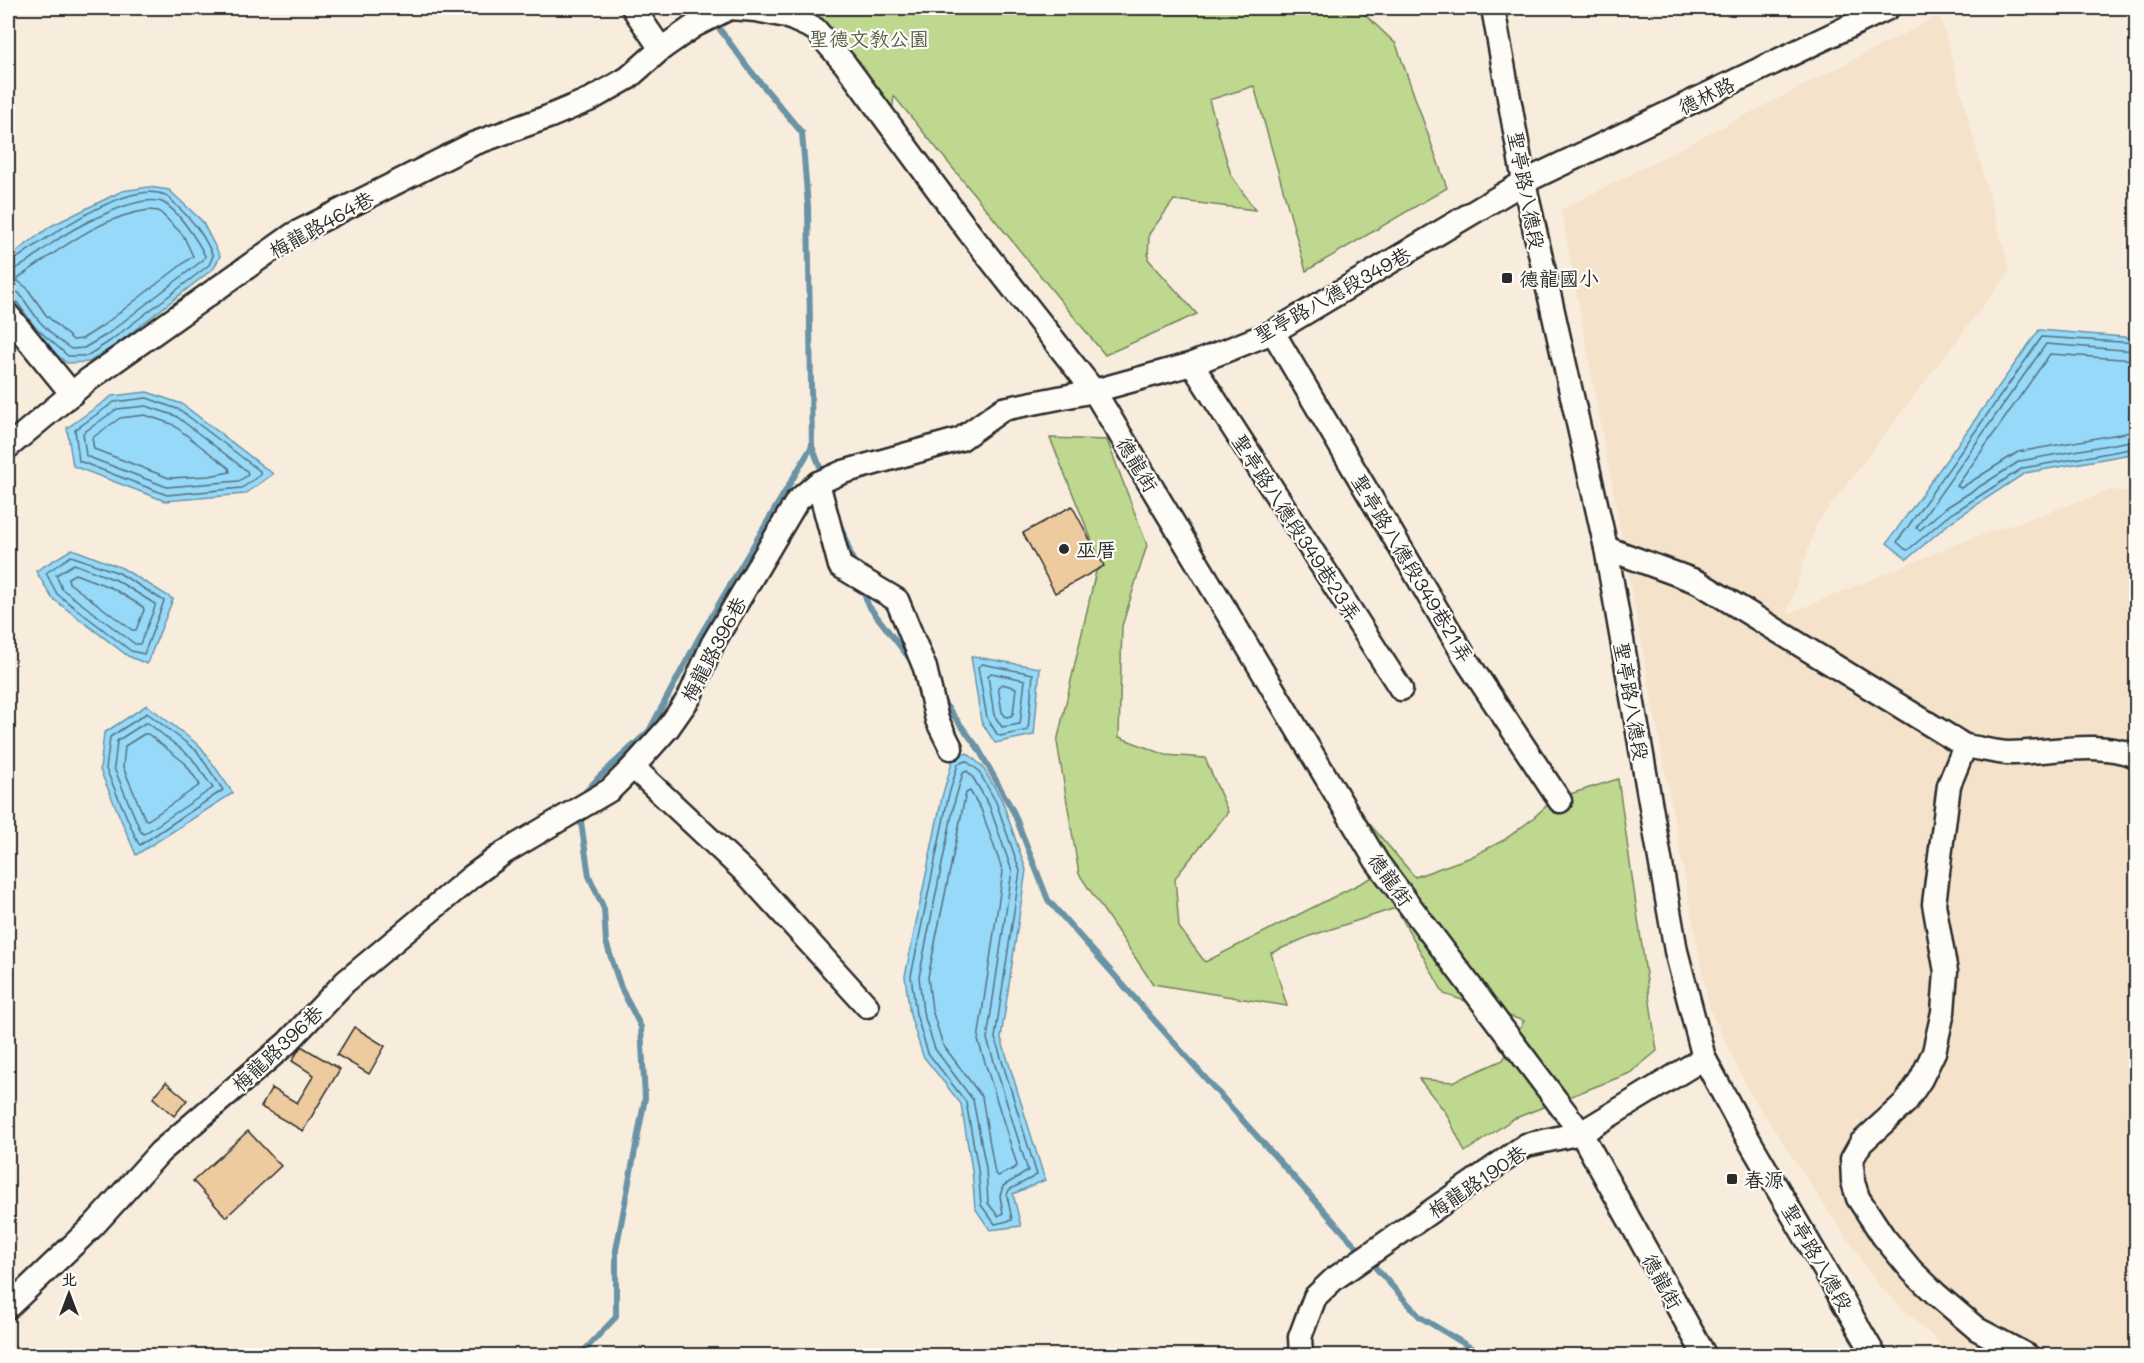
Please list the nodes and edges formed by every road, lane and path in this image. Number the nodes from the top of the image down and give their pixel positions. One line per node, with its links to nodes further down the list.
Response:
1 (633, 8): 4 (street)
2 (1493, 8): 5 (street, 聖亭路八德段)
3 (1888, 8): 5 (street, 德林路)
4 (661, 49): 9 (street, 梅龍路464巷); 10 (street, 梅龍路464巷)
5 (1524, 182): 7 (street, 聖亭路八德段349巷); 13 (street, 聖亭路八德段)
6 (8, 315): 10 (street)
7 (1273, 332): 8 (street, 聖亭路八德段349巷); 19 (street, 聖亭路八德段349巷21弄)
8 (1192, 364): 9 (street, 聖亭路八德段349巷); 14 (street, 聖亭路八德段349巷23弄)
9 (1094, 391): 12 (street, 梅龍路396巷); 22 (street, 德龍街)
10 (72, 394): 11 (street, 梅龍路464巷)
11 (8, 447)
12 (818, 483): 16 (street); 18 (street, 梅龍路396巷)
13 (1606, 548): 15 (street); 21 (street, 聖亭路八德段)
14 (1401, 689)
15 (1965, 746): 17 (street); 27 (street)
16 (951, 748)
17 (2136, 756)
18 (633, 767): 20 (street); 23 (street, 梅龍路396巷)
19 (1560, 801)
20 (867, 1006)
21 (1704, 1058): 22 (street, 梅龍路190巷); 26 (street, 聖亭路八德段)
22 (1581, 1133): 24 (street, 梅龍路190巷); 25 (street, 德龍街)
23 (8, 1307)
24 (1301, 1356)
25 (1705, 1356)
26 (1875, 1356)
27 (2028, 1356)

